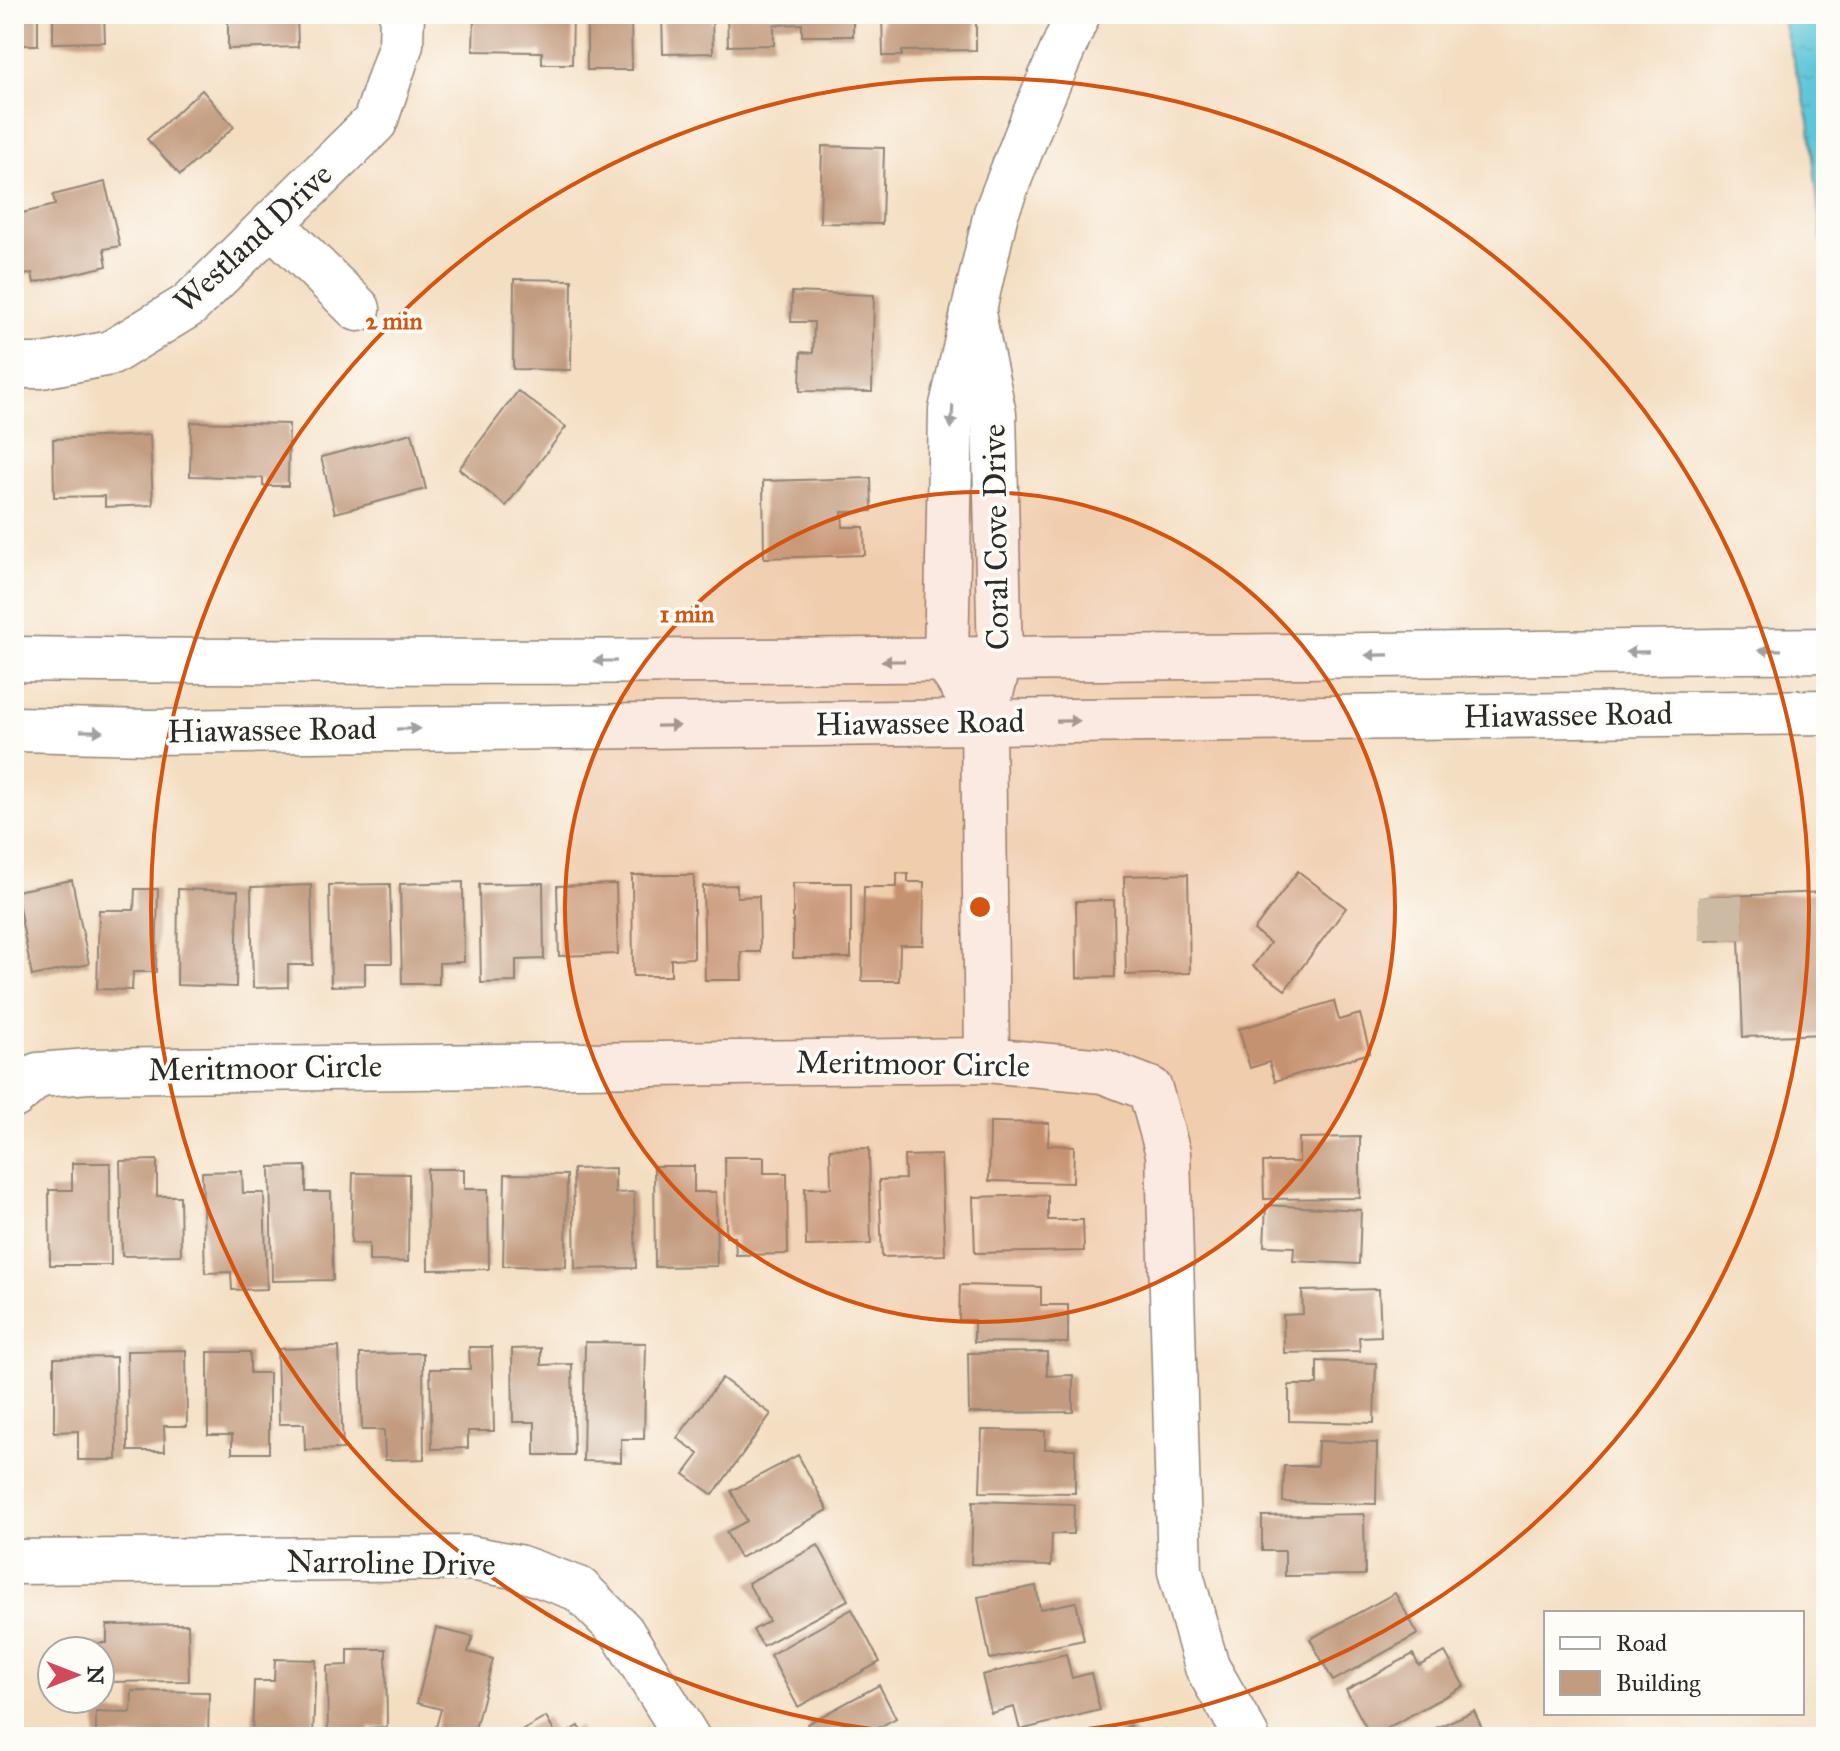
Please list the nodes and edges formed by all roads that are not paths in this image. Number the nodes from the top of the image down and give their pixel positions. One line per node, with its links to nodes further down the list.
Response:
1 (402, 14): 3 (street, Westland Drive)
2 (1078, 14): 5 (street, Coral Cove Drive)
3 (272, 224): 4 (street); 6 (street, Westland Drive)
4 (358, 309)
5 (973, 314): 10 (street, Coral Cove Drive); 11 (street, Coral Cove Drive, one-way to 11)
6 (14, 366)
7 (1826, 650): 8 (street, Hiawassee Road, one-way to 8)
8 (1715, 651): 10 (street, Hiawassee Road, one-way to 10); 13 (street)
9 (14, 659): 11 (street, Hiawassee Road, one-way to 9)
10 (1000, 660): 11 (street, Hiawassee Road); 14 (street, Coral Cove Drive)
11 (946, 661): 14 (street, Coral Cove Drive)
12 (1826, 712): 13 (street, Hiawassee Road)
13 (1716, 713): 14 (street, Hiawassee Road, one-way to 13)
14 (983, 722): 15 (street, Hiawassee Road, one-way to 14); 16 (street)
15 (14, 729)
16 (987, 1060): 17 (street, Meritmoor Circle); 20 (street, Meritmoor Circle)
17 (14, 1096)
18 (14, 1562): 19 (street, Narroline Drive)
19 (687, 1737)
20 (1247, 1737)

